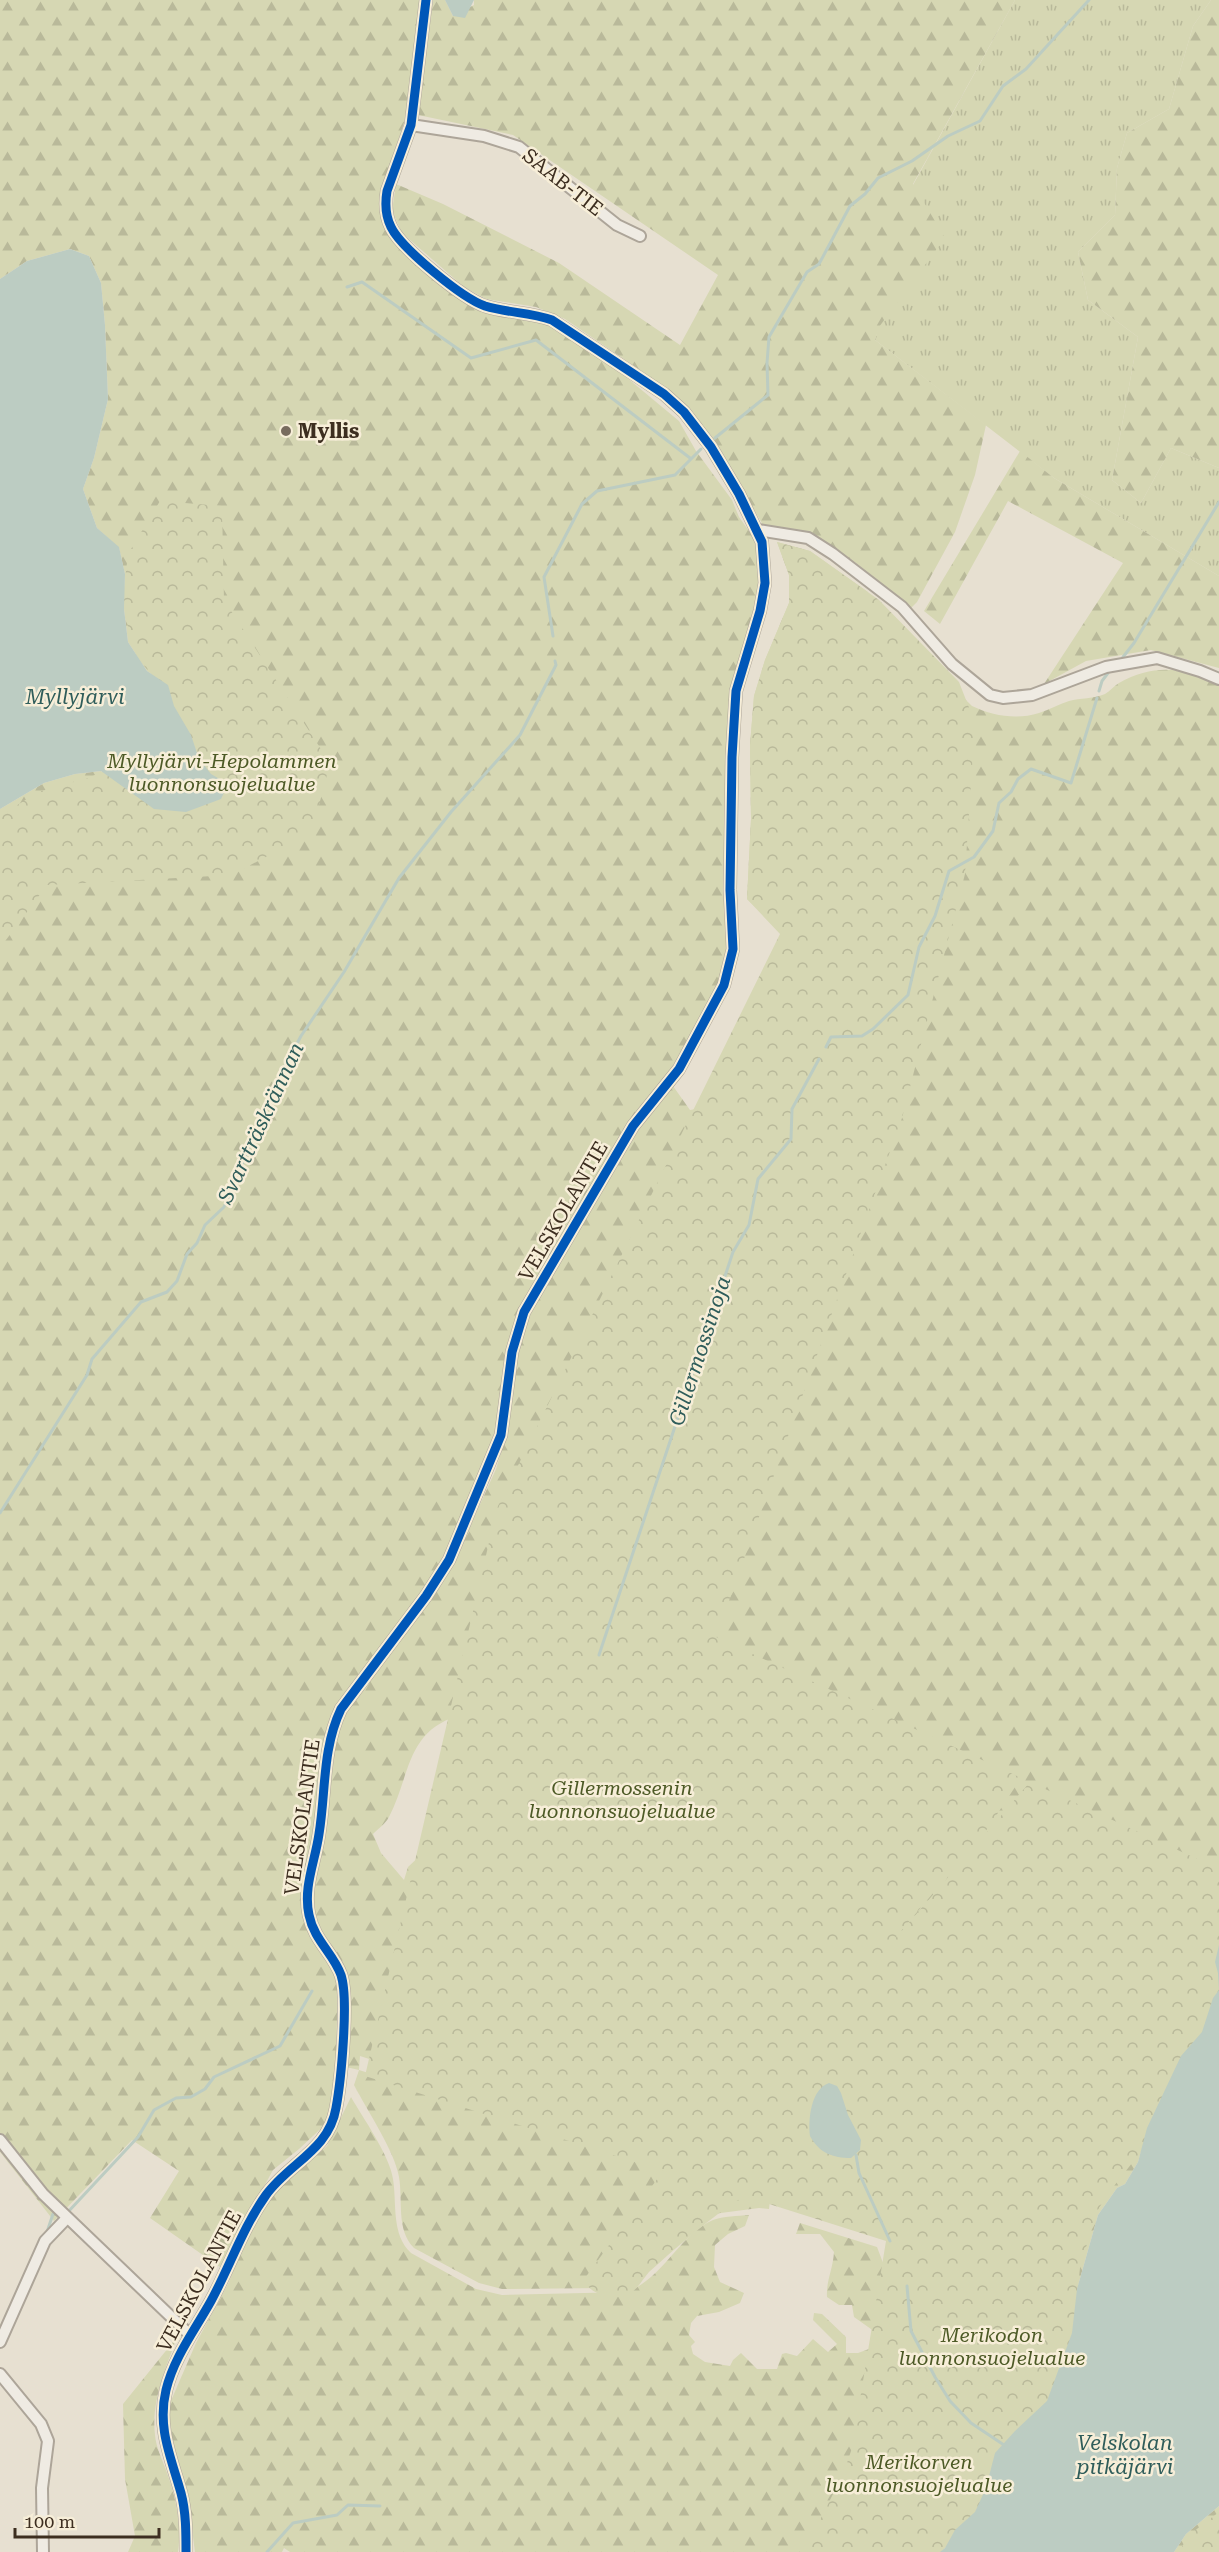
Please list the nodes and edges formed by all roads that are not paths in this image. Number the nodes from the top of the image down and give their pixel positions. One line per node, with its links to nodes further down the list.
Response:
1 (426, 0): 2 (street, VELSKOLANTIE)
2 (411, 125): 3 (street, SAAB-TIE); 4 (street, VELSKOLANTIE)
3 (640, 236)
4 (758, 530): 5 (street); 8 (street, VELSKOLANTIE)
5 (1219, 679)
6 (0, 2140): 7 (street)
7 (67, 2218): 8 (street); 9 (street)
8 (190, 2335): 12 (street, VELSKOLANTIE)
9 (0, 2342)
10 (0, 2374): 11 (street)
11 (43, 2552)
12 (186, 2552)

